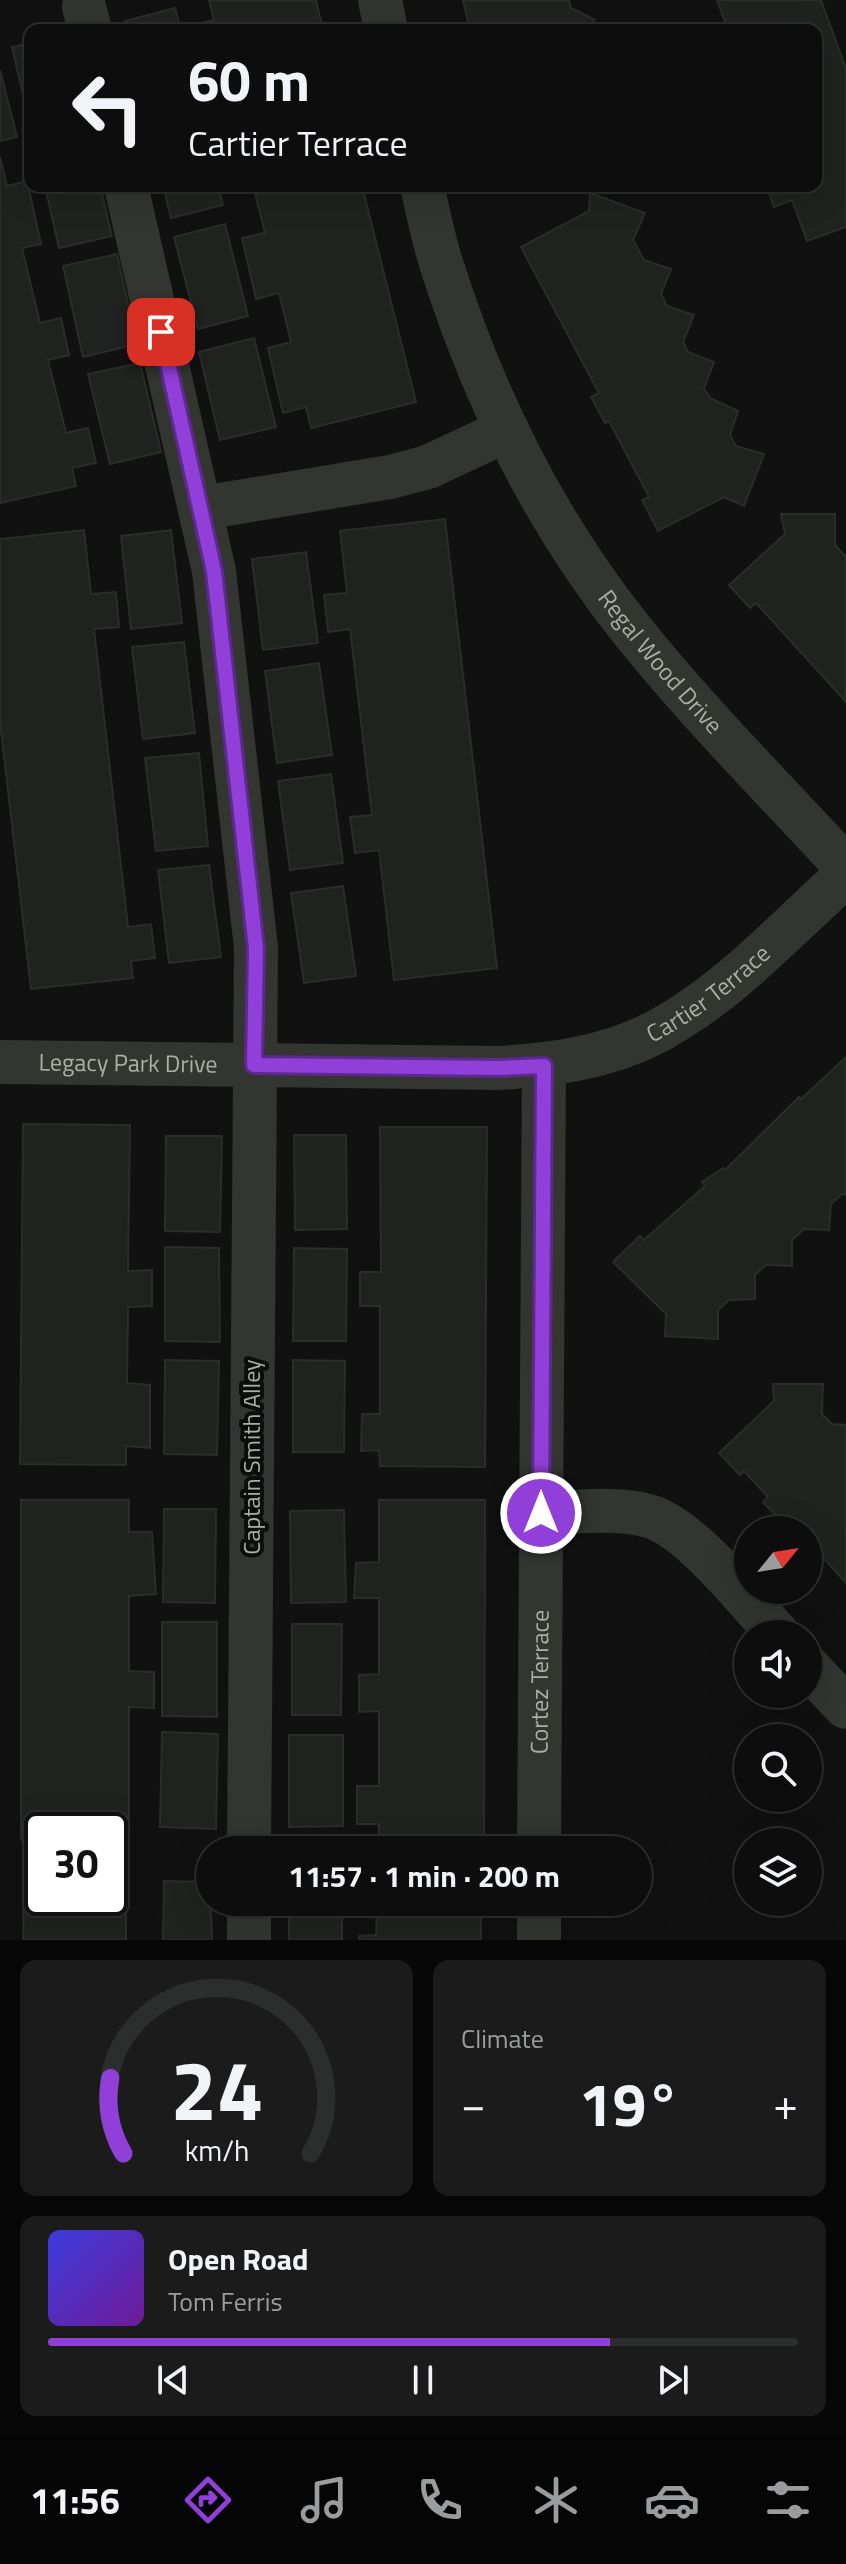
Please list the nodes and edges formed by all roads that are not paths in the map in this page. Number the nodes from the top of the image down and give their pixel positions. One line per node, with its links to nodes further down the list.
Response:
1 (380, 0): 2 (street)
2 (385, 24)
3 (127, 192): 6 (street, Captain Smith Alley)
4 (423, 192): 5 (street, Regal Wood Drive)
5 (507, 430): 6 (street); 7 (street, Regal Wood Drive)
6 (202, 508): 10 (street, Captain Smith Alley)
7 (846, 867)
8 (846, 875): 11 (street, Cartier Terrace)
9 (0, 1062): 10 (street, Legacy Park Drive)
10 (254, 1065): 11 (street, Cartier Terrace); 16 (street, Captain Smith Alley)
11 (544, 1066): 12 (street)
12 (541, 1513): 13 (street); 17 (street, Cortez Terrace)
13 (765, 1620)
14 (822, 1682): 15 (street)
15 (846, 1707)
16 (249, 1836)
17 (539, 1836)
18 (249, 1916): 20 (street)
19 (539, 1916): 21 (street)
20 (249, 1940)
21 (539, 1940)

